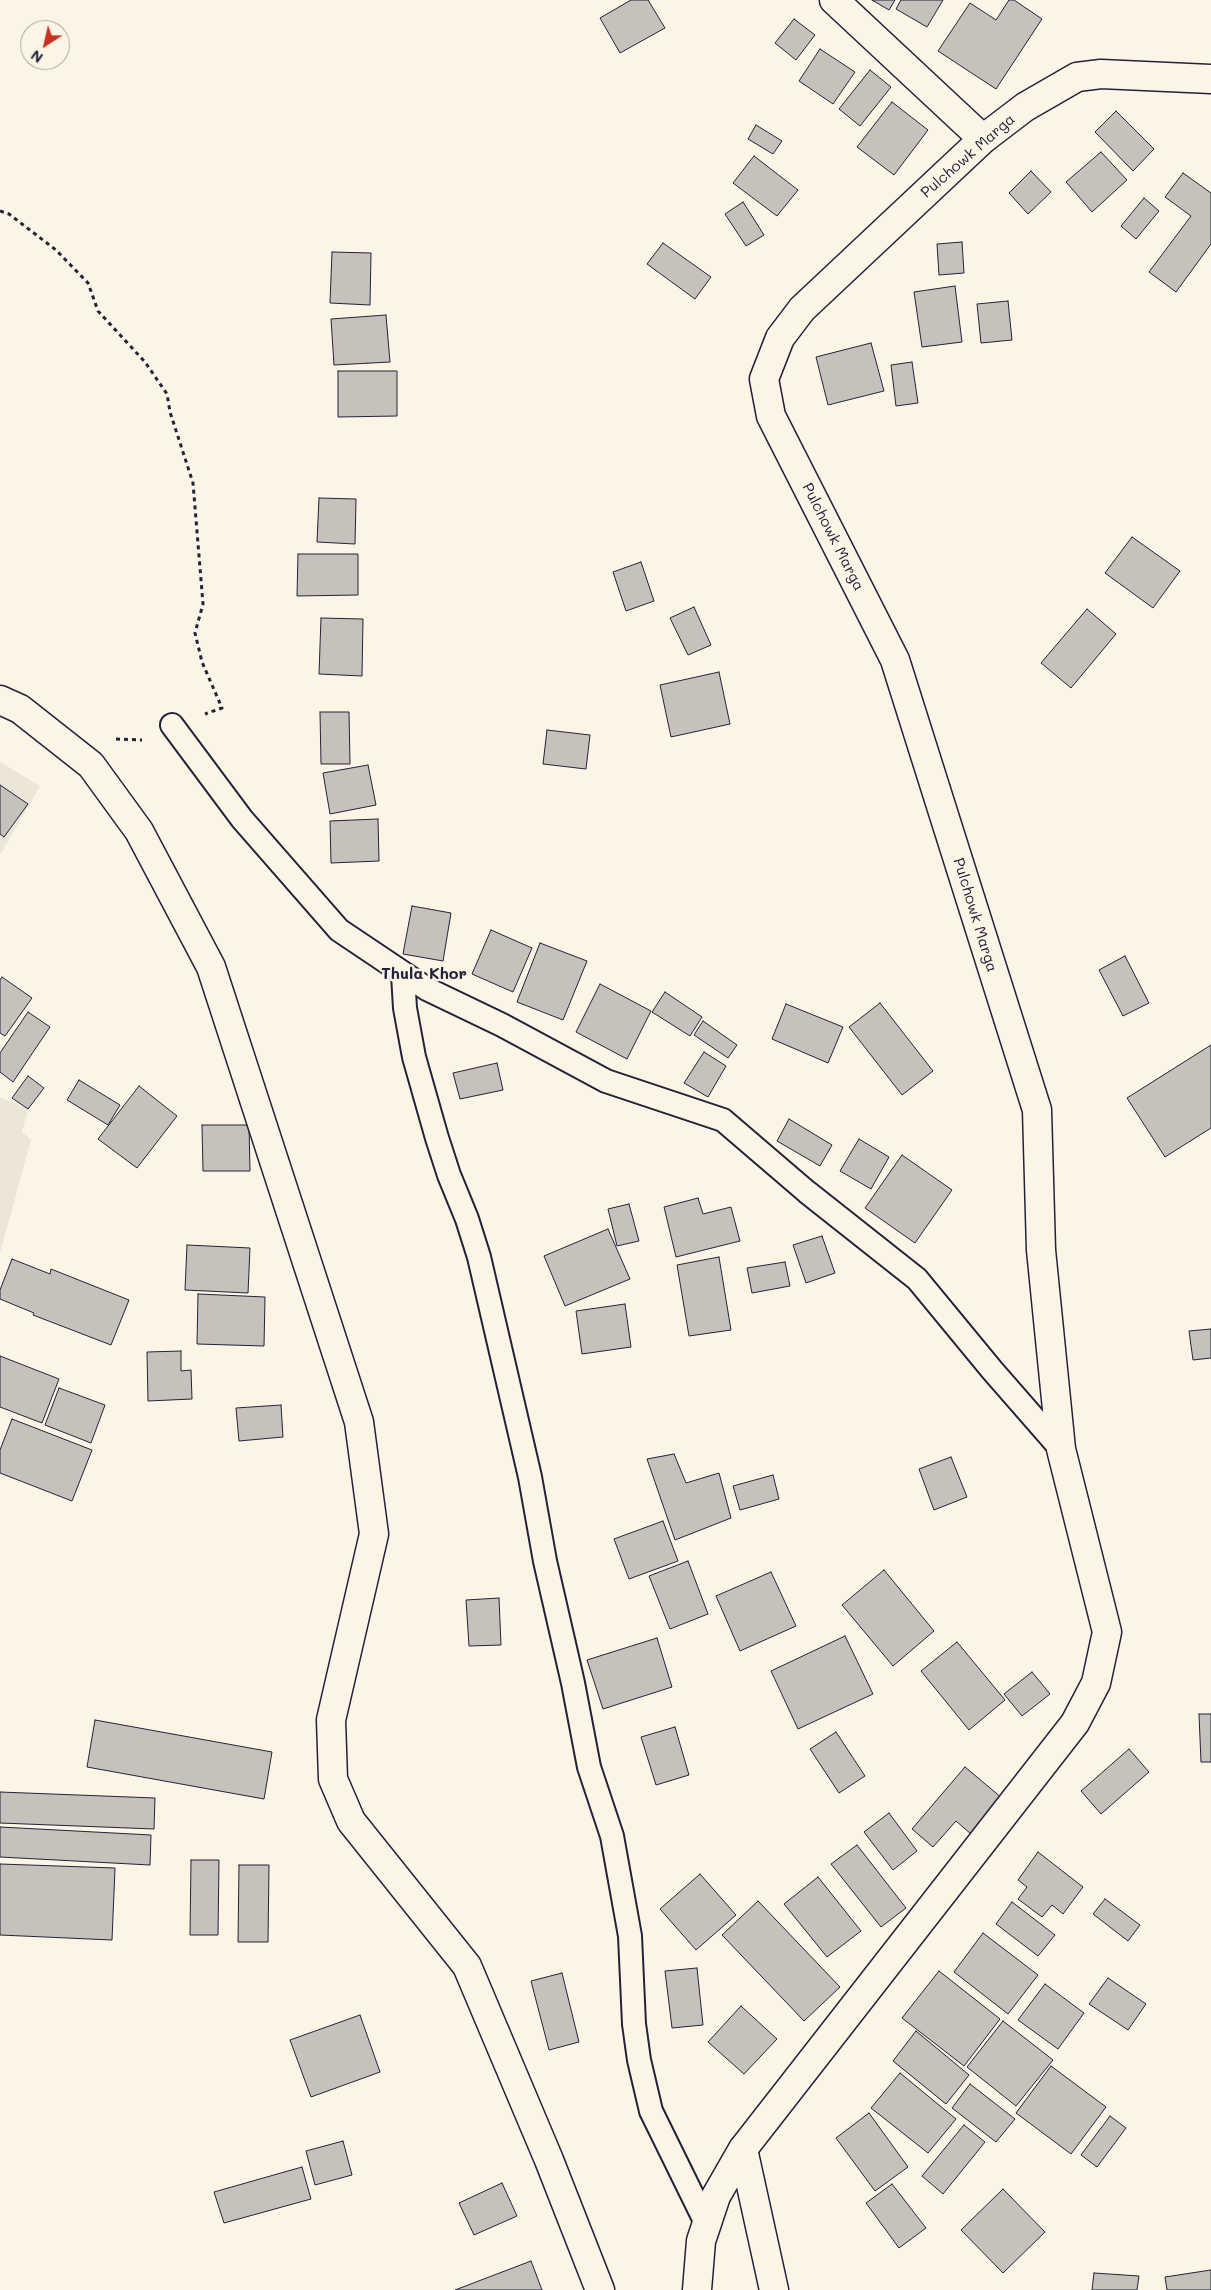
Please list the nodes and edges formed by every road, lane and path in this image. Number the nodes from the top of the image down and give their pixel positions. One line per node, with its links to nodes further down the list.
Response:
1 (834, 0): 3 (main road)
2 (1211, 79): 3 (main road, Pulchowk Marga)
3 (983, 139): 9 (main road, Pulchowk Marga)
4 (0, 211): 6 (path)
5 (0, 700): 12 (main road)
6 (172, 726): 7 (path); 8 (lane)
7 (112, 739)
8 (403, 975): 9 (lane); 11 (lane)
9 (1061, 1449): 10 (main road, Pulchowk Marga)
10 (743, 2149): 11 (main road, Pulchowk Marga); 14 (main road)
11 (707, 2225): 13 (main road, Pulchowk Marga)
12 (600, 2290)
13 (697, 2290)
14 (774, 2290)

